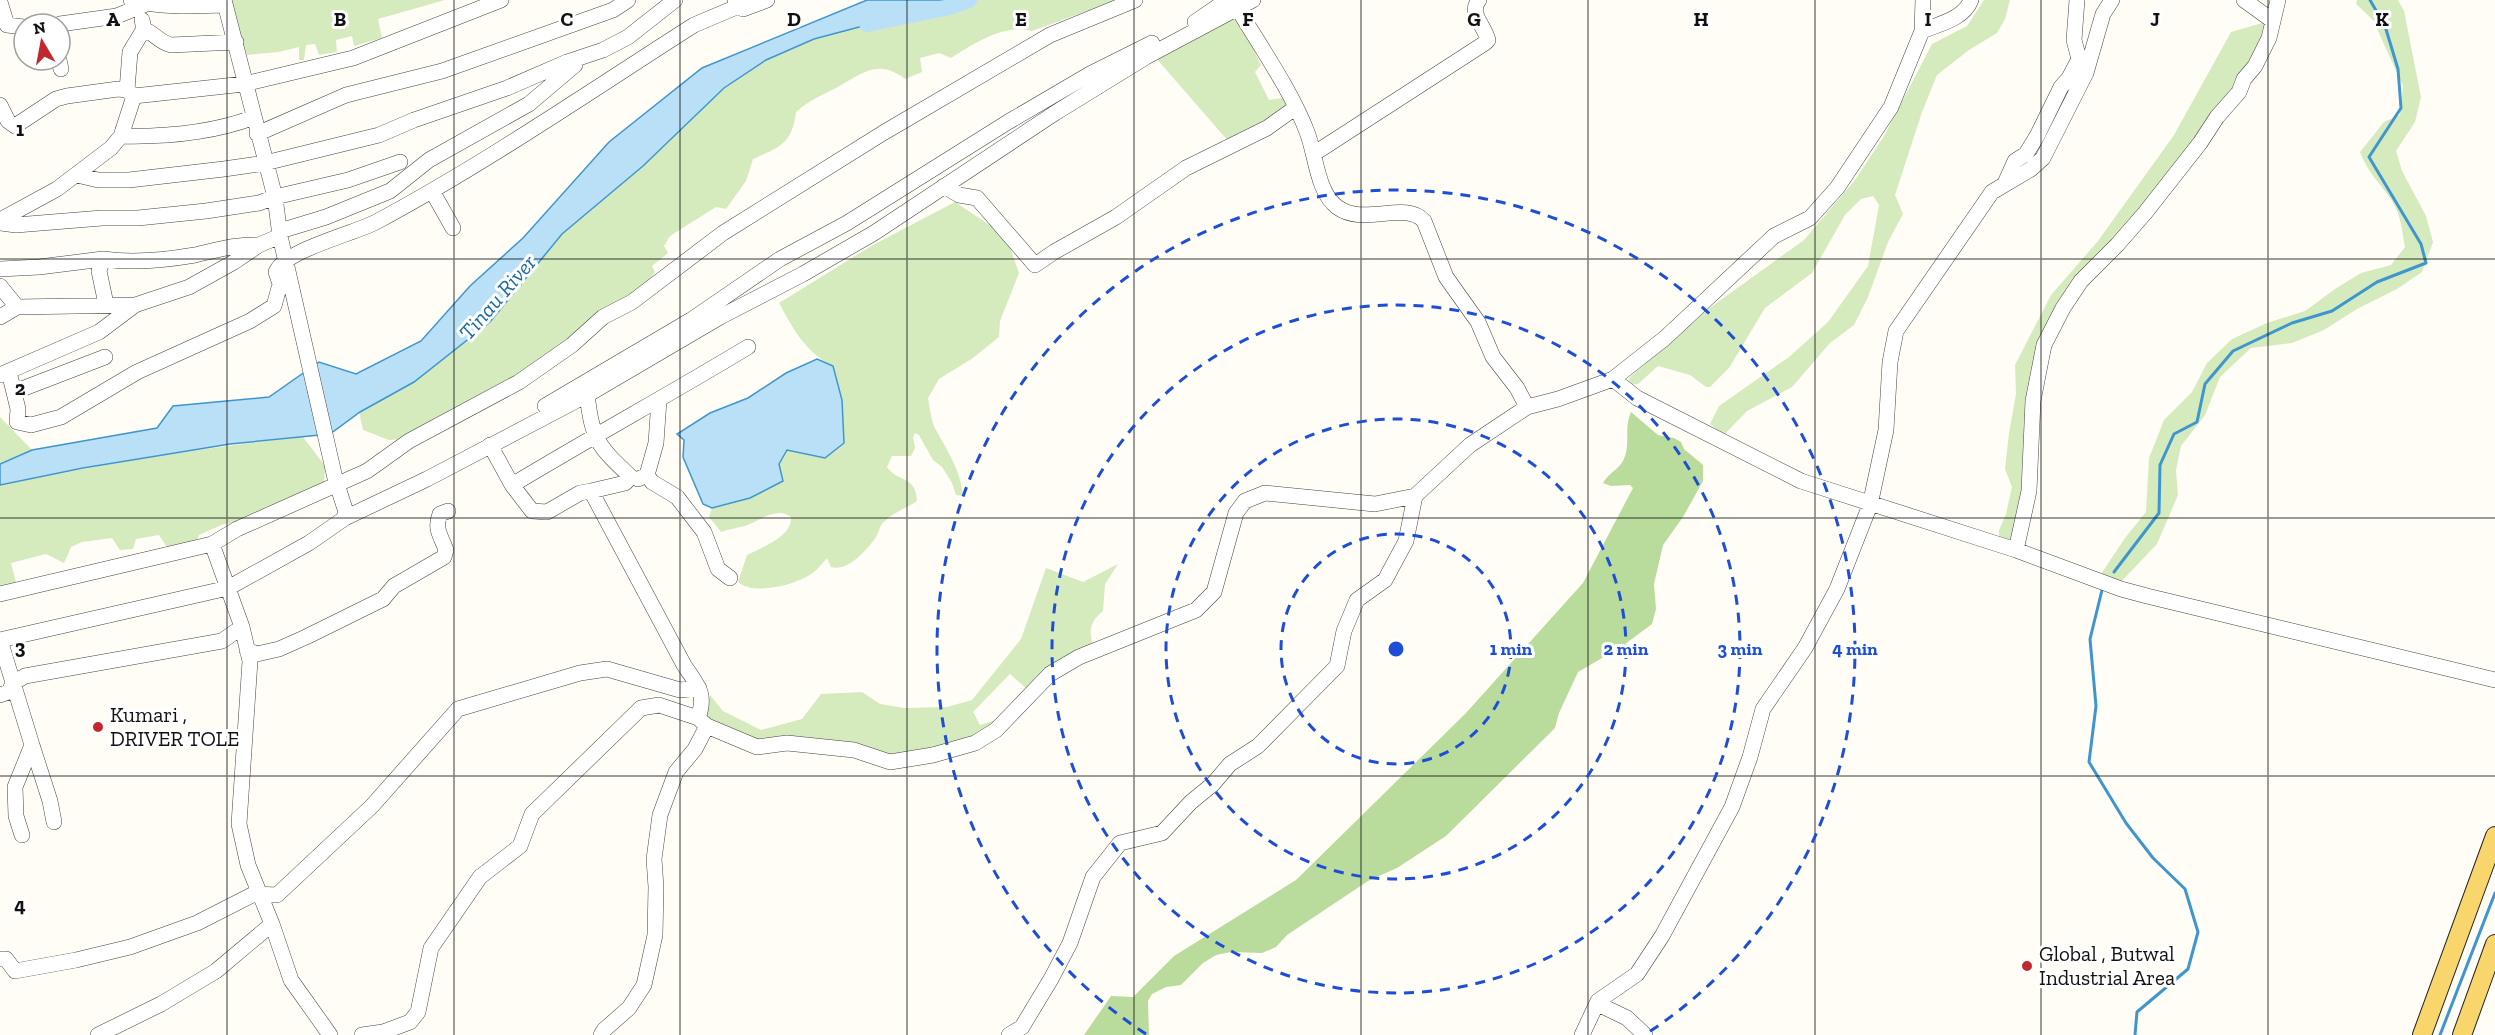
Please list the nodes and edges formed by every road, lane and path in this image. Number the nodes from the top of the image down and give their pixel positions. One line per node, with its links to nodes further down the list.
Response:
1 (501, 0): 26 (street)
2 (628, 0): 31 (street)
3 (675, 0): 25 (street)
4 (767, 0): 16 (street)
5 (1135, 0): 65 (street)
6 (1253, 0): 17 (street)
7 (1479, 0): 33 (street)
8 (1923, 0): 23 (street)
9 (1971, 0): 23 (street)
10 (2078, 0): 37 (street)
11 (2112, 0): 37 (street)
12 (2244, 0): 19 (street)
13 (2278, 0): 19 (street)
14 (0, 2): 21 (street)
15 (224, 2): 18 (street); 24 (street)
16 (737, 3): 39 (street)
17 (1231, 3): 29 (street); 38 (street); 69 (street)
18 (137, 5): 20 (street); 22 (street)
19 (2273, 21): 74 (street)
20 (72, 22)
21 (12, 26)
22 (144, 29): 24 (street); 27 (street)
23 (1922, 31): 56 (street)
24 (236, 42): 26 (street)
25 (590, 54): 35 (street); 43 (street)
26 (244, 84): 27 (street); 30 (street)
27 (130, 93): 28 (street); 32 (street)
28 (0, 105)
29 (1295, 108): 33 (street); 38 (street)
30 (252, 118): 31 (street); 32 (street)
31 (257, 134): 35 (street)
32 (121, 136): 36 (street)
33 (1315, 153): 60 (street)
34 (400, 162): 40 (street)
35 (265, 163): 36 (street); 40 (street)
36 (77, 175): 41 (street)
37 (2005, 183): 70 (street)
38 (944, 186): 58 (street)
39 (432, 191): 42 (street); 46 (street)
40 (275, 197): 41 (street); 43 (street)
41 (0, 222)
42 (453, 228)
43 (280, 234): 44 (street); 46 (street)
44 (259, 245): 45 (street); 50 (street)
45 (103, 258): 47 (street); 49 (street)
46 (285, 259): 57 (street); 65 (street)
47 (0, 269)
48 (0, 286): 51 (street)
49 (106, 304): 50 (street); 51 (street)
50 (135, 305): 55 (street)
51 (17, 307): 52 (street)
52 (0, 317)
53 (747, 347): 59 (street)
54 (105, 357): 57 (street)
55 (4, 373): 57 (street)
56 (1612, 379): 60 (street); 70 (street)
57 (14, 392)
58 (587, 395): 61 (street); 62 (street)
59 (659, 400): 61 (street); 63 (street)
60 (1527, 407): 68 (street)
61 (594, 436): 64 (street); 66 (street)
62 (490, 446): 66 (street); 69 (street)
63 (647, 475): 64 (street); 75 (street)
64 (629, 481): 67 (street)
65 (337, 482): 72 (street); 73 (street)
66 (512, 485): 67 (street)
67 (591, 491): 83 (street)
68 (1415, 496): 85 (street); 99 (street)
69 (376, 504): 72 (street)
70 (1870, 505): 74 (street); 94 (street)
71 (448, 511): 80 (street)
72 (345, 518): 76 (street)
73 (212, 544): 76 (street); 77 (street)
74 (2016, 550): 81 (street)
75 (730, 578)
76 (228, 588): 78 (street); 79 (street)
77 (0, 594)
78 (242, 627): 80 (street); 82 (street)
79 (0, 640): 82 (street)
80 (247, 650): 90 (street)
81 (2495, 680)
82 (13, 683): 84 (street); 86 (street)
83 (699, 688): 85 (street); 90 (street)
84 (0, 695)
85 (702, 722): 97 (street); 98 (street)
86 (32, 745): 87 (street); 88 (street)
87 (54, 822)
88 (22, 835)
89 (2495, 836): 102 (main road)
90 (261, 894): 91 (street); 93 (street)
91 (272, 924): 95 (street); 96 (street)
92 (2495, 944): 103 (main road)
93 (0, 959)
94 (1598, 1001): 100 (street); 101 (street)
95 (98, 1035)
96 (330, 1035)
97 (362, 1035)
98 (601, 1035)
99 (1009, 1035)
100 (1582, 1035)
101 (1645, 1035)
102 (2422, 1035)
103 (2462, 1035)

